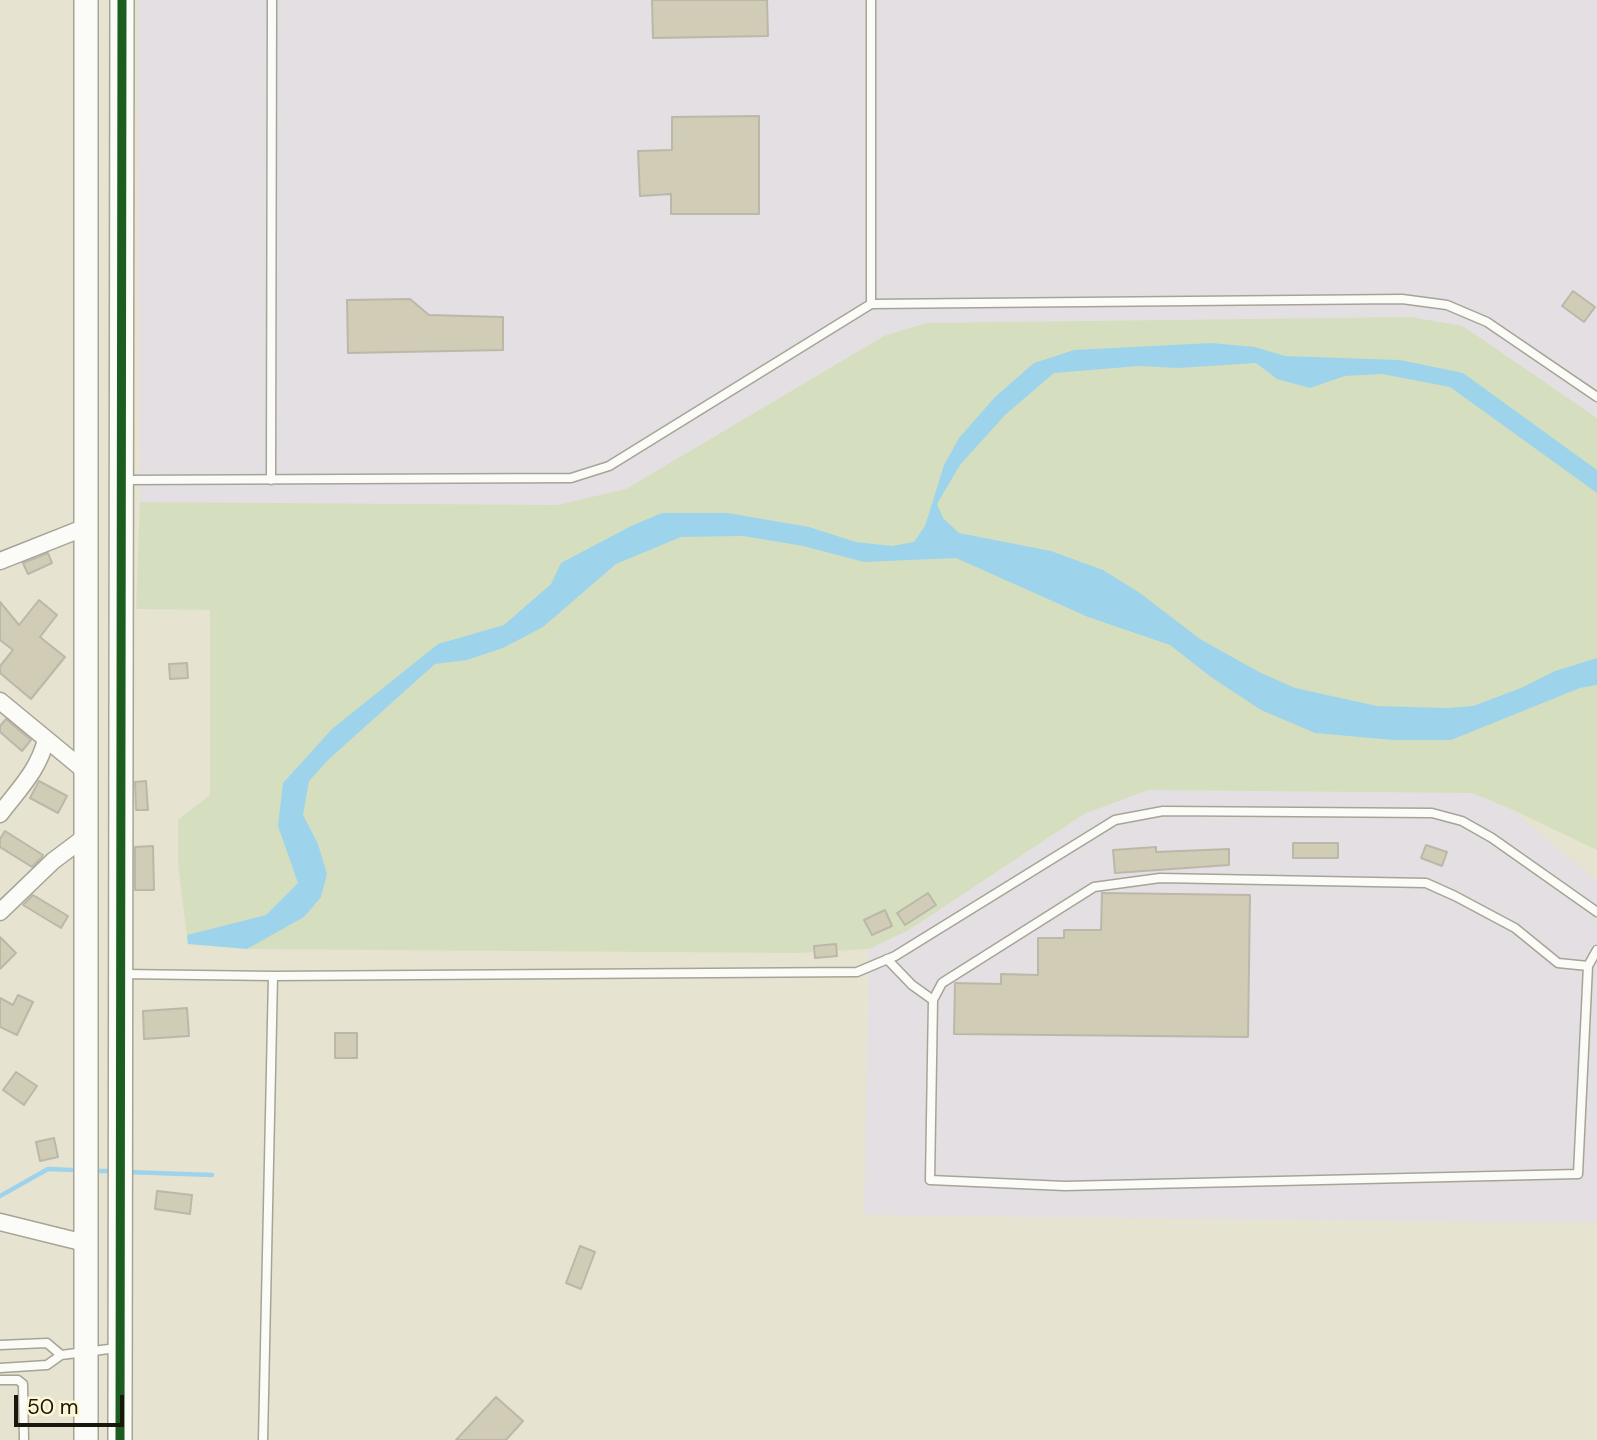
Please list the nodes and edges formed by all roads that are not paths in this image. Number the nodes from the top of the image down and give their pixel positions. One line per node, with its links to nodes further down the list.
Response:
1 (86, 0): 9 (street)
2 (122, 0): 7 (street)
3 (272, 0): 8 (lane)
4 (871, 0): 5 (lane)
5 (871, 304): 6 (lane); 8 (lane)
6 (1597, 397)
7 (122, 480): 8 (lane); 9 (street); 15 (street)
8 (271, 480)
9 (87, 481): 10 (street)
10 (86, 527): 11 (street); 14 (street)
11 (0, 561)
12 (0, 701): 13 (street)
13 (46, 739): 14 (street); 16 (street)
14 (85, 771): 15 (street); 17 (street)
15 (121, 771): 24 (street)
16 (0, 814)
17 (85, 837): 18 (street); 23 (street)
18 (0, 912)
19 (1597, 912): 21 (lane)
20 (1597, 950): 22 (lane)
21 (887, 959): 25 (lane); 26 (lane)
22 (1588, 965): 26 (lane); 26 (lane)
23 (85, 974): 24 (street); 28 (street)
24 (120, 974): 25 (lane); 30 (street)
25 (273, 976): 38 (lane)
26 (933, 1000)
27 (0, 1222): 28 (street)
28 (85, 1242): 31 (street)
29 (0, 1345): 32 (lane)
30 (120, 1348): 31 (lane); 37 (street)
31 (86, 1351): 32 (lane); 36 (street)
32 (61, 1355): 33 (lane)
33 (0, 1368)
34 (0, 1380): 35 (lane)
35 (24, 1440)
36 (86, 1440)
37 (120, 1440)
38 (263, 1440)

